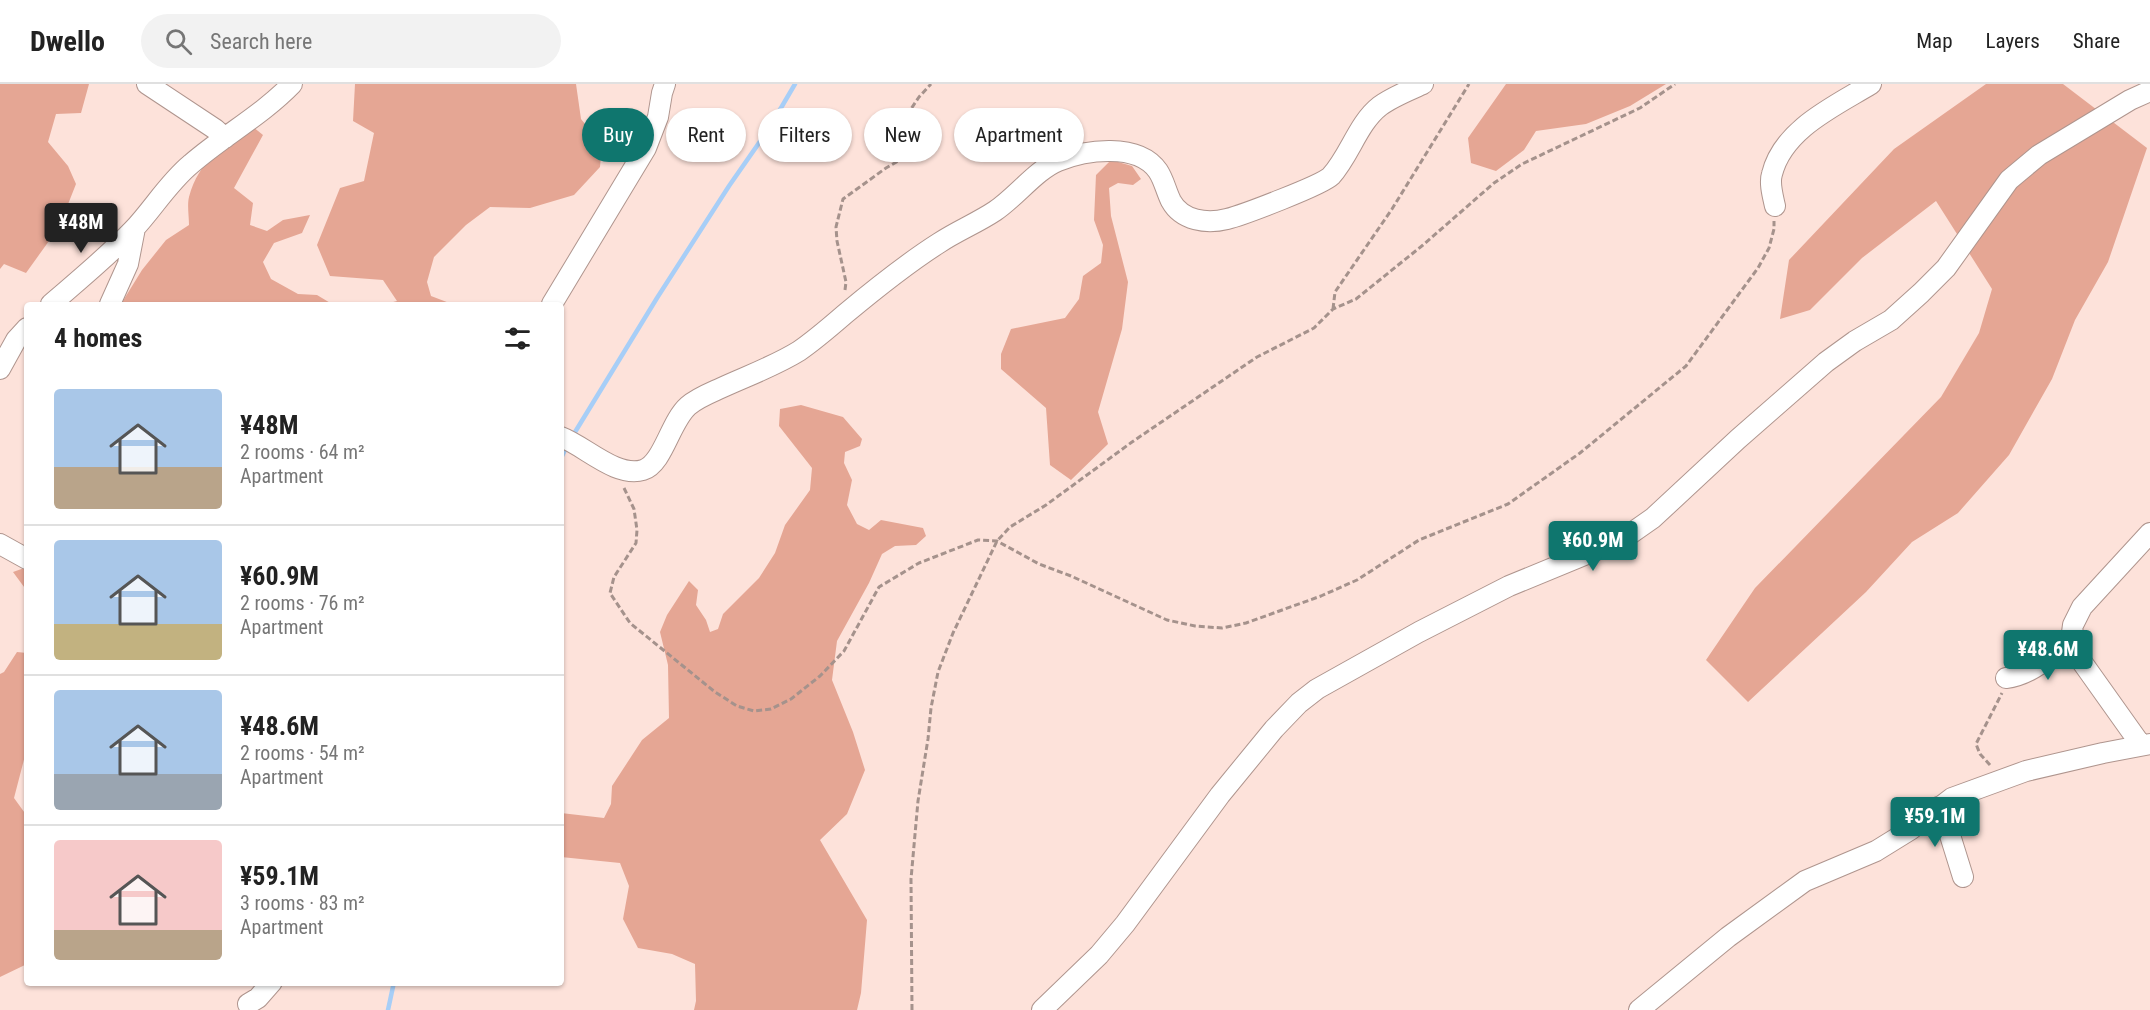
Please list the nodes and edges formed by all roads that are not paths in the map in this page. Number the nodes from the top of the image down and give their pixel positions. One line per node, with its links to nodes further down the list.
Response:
1 (147, 84): 7 (street)
2 (292, 84): 7 (street)
3 (666, 84): 12 (street)
4 (1424, 84): 15 (street)
5 (1871, 84): 8 (street)
6 (2150, 91): 27 (street)
7 (225, 138): 9 (street)
8 (1774, 206)
9 (135, 228): 10 (street); 11 (street)
10 (53, 302)
11 (111, 302)
12 (553, 302)
13 (24, 331): 14 (street)
14 (0, 369)
15 (568, 440)
16 (2150, 534): 19 (street)
17 (0, 544): 18 (street)
18 (24, 558)
19 (2071, 640): 20 (street); 21 (street)
20 (2006, 678)
21 (2145, 745): 22 (street)
22 (1938, 807): 23 (street); 28 (street)
23 (1963, 877)
24 (254, 986): 26 (street)
25 (268, 986): 26 (street)
26 (247, 1007)
27 (1042, 1010)
28 (1639, 1010)

